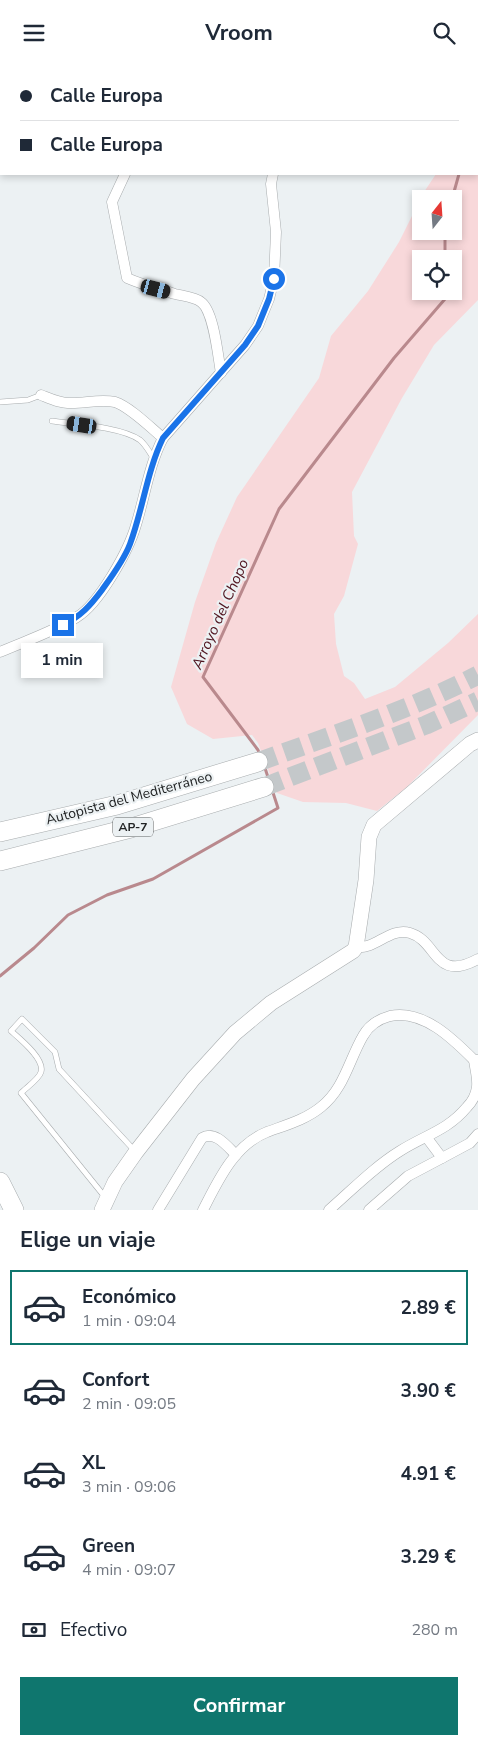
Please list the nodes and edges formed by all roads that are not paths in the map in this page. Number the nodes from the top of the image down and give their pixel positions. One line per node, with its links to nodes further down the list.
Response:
1 (125, 175): 3 (street)
2 (272, 175): 3 (street)
3 (221, 373): 7 (street)
4 (41, 395): 5 (lane); 7 (street)
5 (0, 402)
6 (52, 421): 8 (lane)
7 (163, 438): 8 (street)
8 (154, 459): 9 (street)
9 (0, 652)
10 (478, 740): 15 (street)
11 (258, 762): 13 (highway, Autopista del Mediterráneo / AP-7)
12 (264, 787): 14 (highway, Autopista del Mediterráneo / AP-7)
13 (0, 832)
14 (0, 861)
15 (356, 947): 16 (street); 20 (street)
16 (478, 959)
17 (476, 1060): 19 (street); 21 (street)
18 (478, 1134): 22 (street)
19 (427, 1138): 22 (street); 28 (street)
20 (136, 1152): 24 (street); 24 (lane)
21 (236, 1155): 26 (street); 27 (street)
22 (442, 1159): 29 (street)
23 (0, 1182): 25 (highway)
24 (104, 1205)
25 (14, 1210)
26 (158, 1210)
27 (203, 1210)
28 (329, 1210)
29 (369, 1210)

